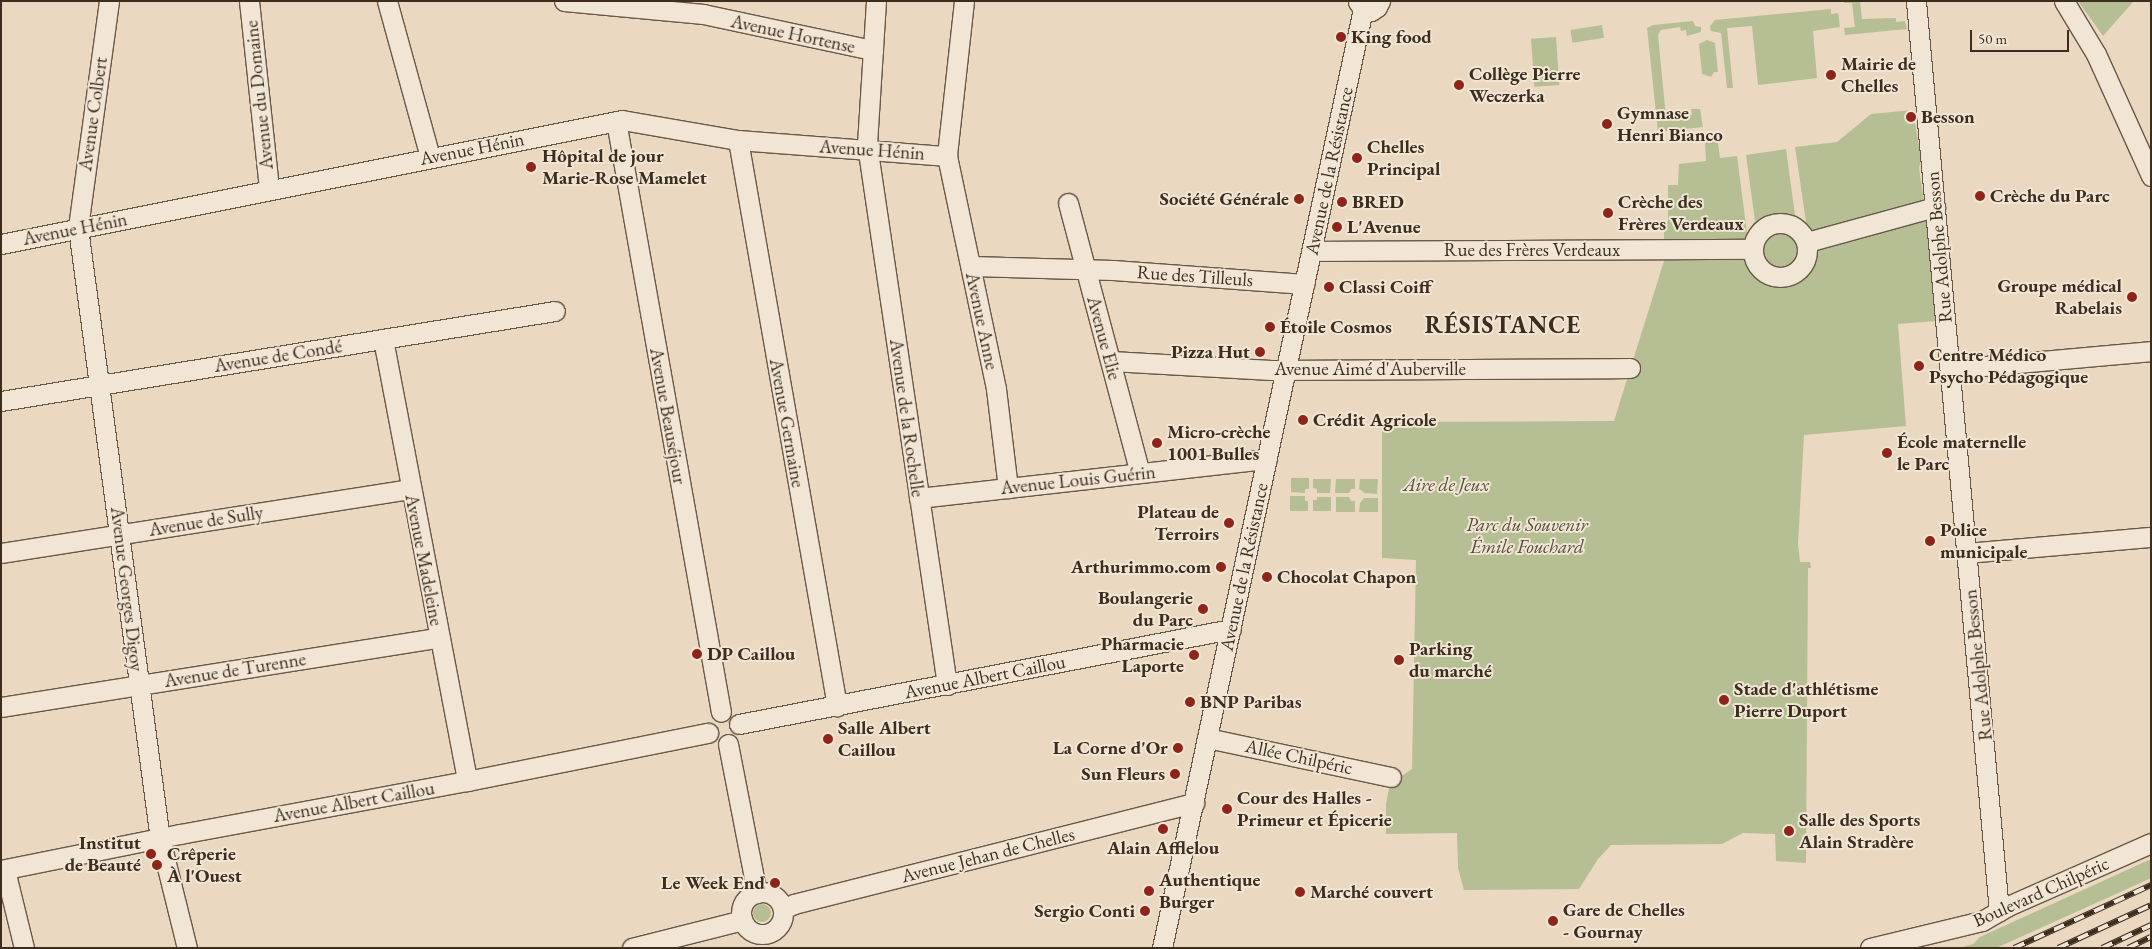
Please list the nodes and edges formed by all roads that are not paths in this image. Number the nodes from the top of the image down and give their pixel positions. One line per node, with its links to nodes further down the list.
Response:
1 (109, 1): 20 (street, Avenue Colbert)
2 (249, 1): 17 (street, Avenue du Domaine)
3 (387, 1): 15 (street)
4 (564, 1): 10 (street, Avenue Hortense)
5 (876, 1): 10 (street, Avenue de la Rochelle)
6 (964, 1): 14 (street, Avenue Anne)
7 (1916, 1): 19 (street, Rue Adolphe Besson)
8 (2064, 1): 16 (street)
9 (1367, 4): 24 (street, Avenue de la Résistance)
10 (873, 50): 13 (street, Avenue de la Rochelle)
11 (616, 121): 12 (street, Avenue Hénin); 15 (street, Avenue Hénin); 52 (street, Avenue Beauséjour)
12 (738, 140): 13 (street, Avenue Hénin); 50 (street, Avenue Germaine)
13 (868, 150): 14 (street, Avenue Hénin); 41 (street, Avenue de la Rochelle)
14 (947, 156): 25 (street, Avenue Anne)
15 (430, 157): 17 (street, Avenue Hénin)
16 (2151, 176)
17 (269, 189): 20 (street, Avenue Hénin)
18 (1068, 203): 26 (street, Avenue Elie)
19 (1936, 206): 21 (street); 33 (street, Rue Adolphe Besson)
20 (78, 228): 22 (street, Avenue Hénin); 35 (street, Avenue Georges Digoy)
21 (1807, 242): 23 (street); 23 (street)
22 (1, 244)
23 (1752, 249): 24 (street, Rue des Frères Verdeaux)
24 (1312, 251): 27 (street, Avenue de la Résistance)
25 (971, 266): 26 (street, Rue des Tilleuls); 39 (street, Avenue Anne)
26 (1086, 268): 27 (street, Rue des Tilleuls); 31 (street, Avenue Elie)
27 (1304, 284): 34 (street, Avenue de la Résistance)
28 (555, 311): 29 (street, Avenue de Condé)
29 (382, 340): 35 (street, Avenue de Condé); 40 (street, Avenue Madeleine)
30 (2151, 350): 33 (street)
31 (1111, 361): 34 (street, Avenue Aimé d'Auberville); 38 (street, Avenue Elie)
32 (1630, 368): 34 (street, Avenue Aimé d'Auberville)
33 (1951, 369): 44 (street, Rue Adolphe Besson)
34 (1286, 370): 37 (street, Avenue de la Résistance)
35 (99, 385): 36 (street, Avenue de Condé); 42 (street, Avenue Georges Digoy)
36 (1, 401)
37 (1267, 459): 38 (street, Avenue Louis Guérin); 46 (street, Avenue de la Résistance)
38 (1140, 473): 39 (street, Avenue Louis Guérin)
39 (1008, 488): 41 (street, Avenue Louis Guérin)
40 (411, 489): 42 (street, Avenue de Sully); 47 (street, Avenue Madeleine)
41 (919, 498): 48 (street, Avenue de la Rochelle)
42 (120, 535): 45 (street, Avenue de Sully); 49 (street, Avenue Georges Digoy)
43 (2151, 537): 44 (street)
44 (1967, 553): 65 (street, Rue Adolphe Besson)
45 (1, 554)
46 (1230, 629): 48 (street, Avenue Albert Caillou); 55 (street, Avenue de la Résistance)
47 (439, 638): 49 (street, Avenue de Turenne); 58 (street, Avenue Madeleine)
48 (946, 685): 50 (street, Avenue Albert Caillou)
49 (139, 686): 51 (street, Avenue de Turenne); 60 (street, Avenue Georges Digoy)
50 (837, 706): 53 (street, Avenue Albert Caillou)
51 (1, 707)
52 (721, 712): 53 (street); 54 (street)
53 (739, 724): 56 (street)
54 (708, 733): 56 (street); 58 (street, Avenue Albert Caillou)
55 (1207, 738): 57 (street, Allée Chilpéric); 59 (street, Avenue de la Résistance)
56 (728, 744): 63 (street)
57 (1391, 777)
58 (467, 781): 60 (street, Avenue Albert Caillou)
59 (1194, 803): 64 (street, Avenue Jehan de Chelles); 71 (street, Avenue de la Résistance)
60 (160, 839): 62 (street, Avenue Albert Caillou); 69 (street, Avenue Georges Digoy)
61 (2151, 843): 65 (street, Boulevard Chilpéric)
62 (3, 870): 68 (street)
63 (758, 893): 64 (street); 66 (street)
64 (783, 909): 67 (street)
65 (1999, 911): 72 (street, Boulevard Chilpéric)
66 (743, 920): 67 (street); 70 (street)
67 (766, 941)
68 (24, 948)
69 (187, 948)
70 (632, 948)
71 (1162, 948)
72 (1870, 948)

